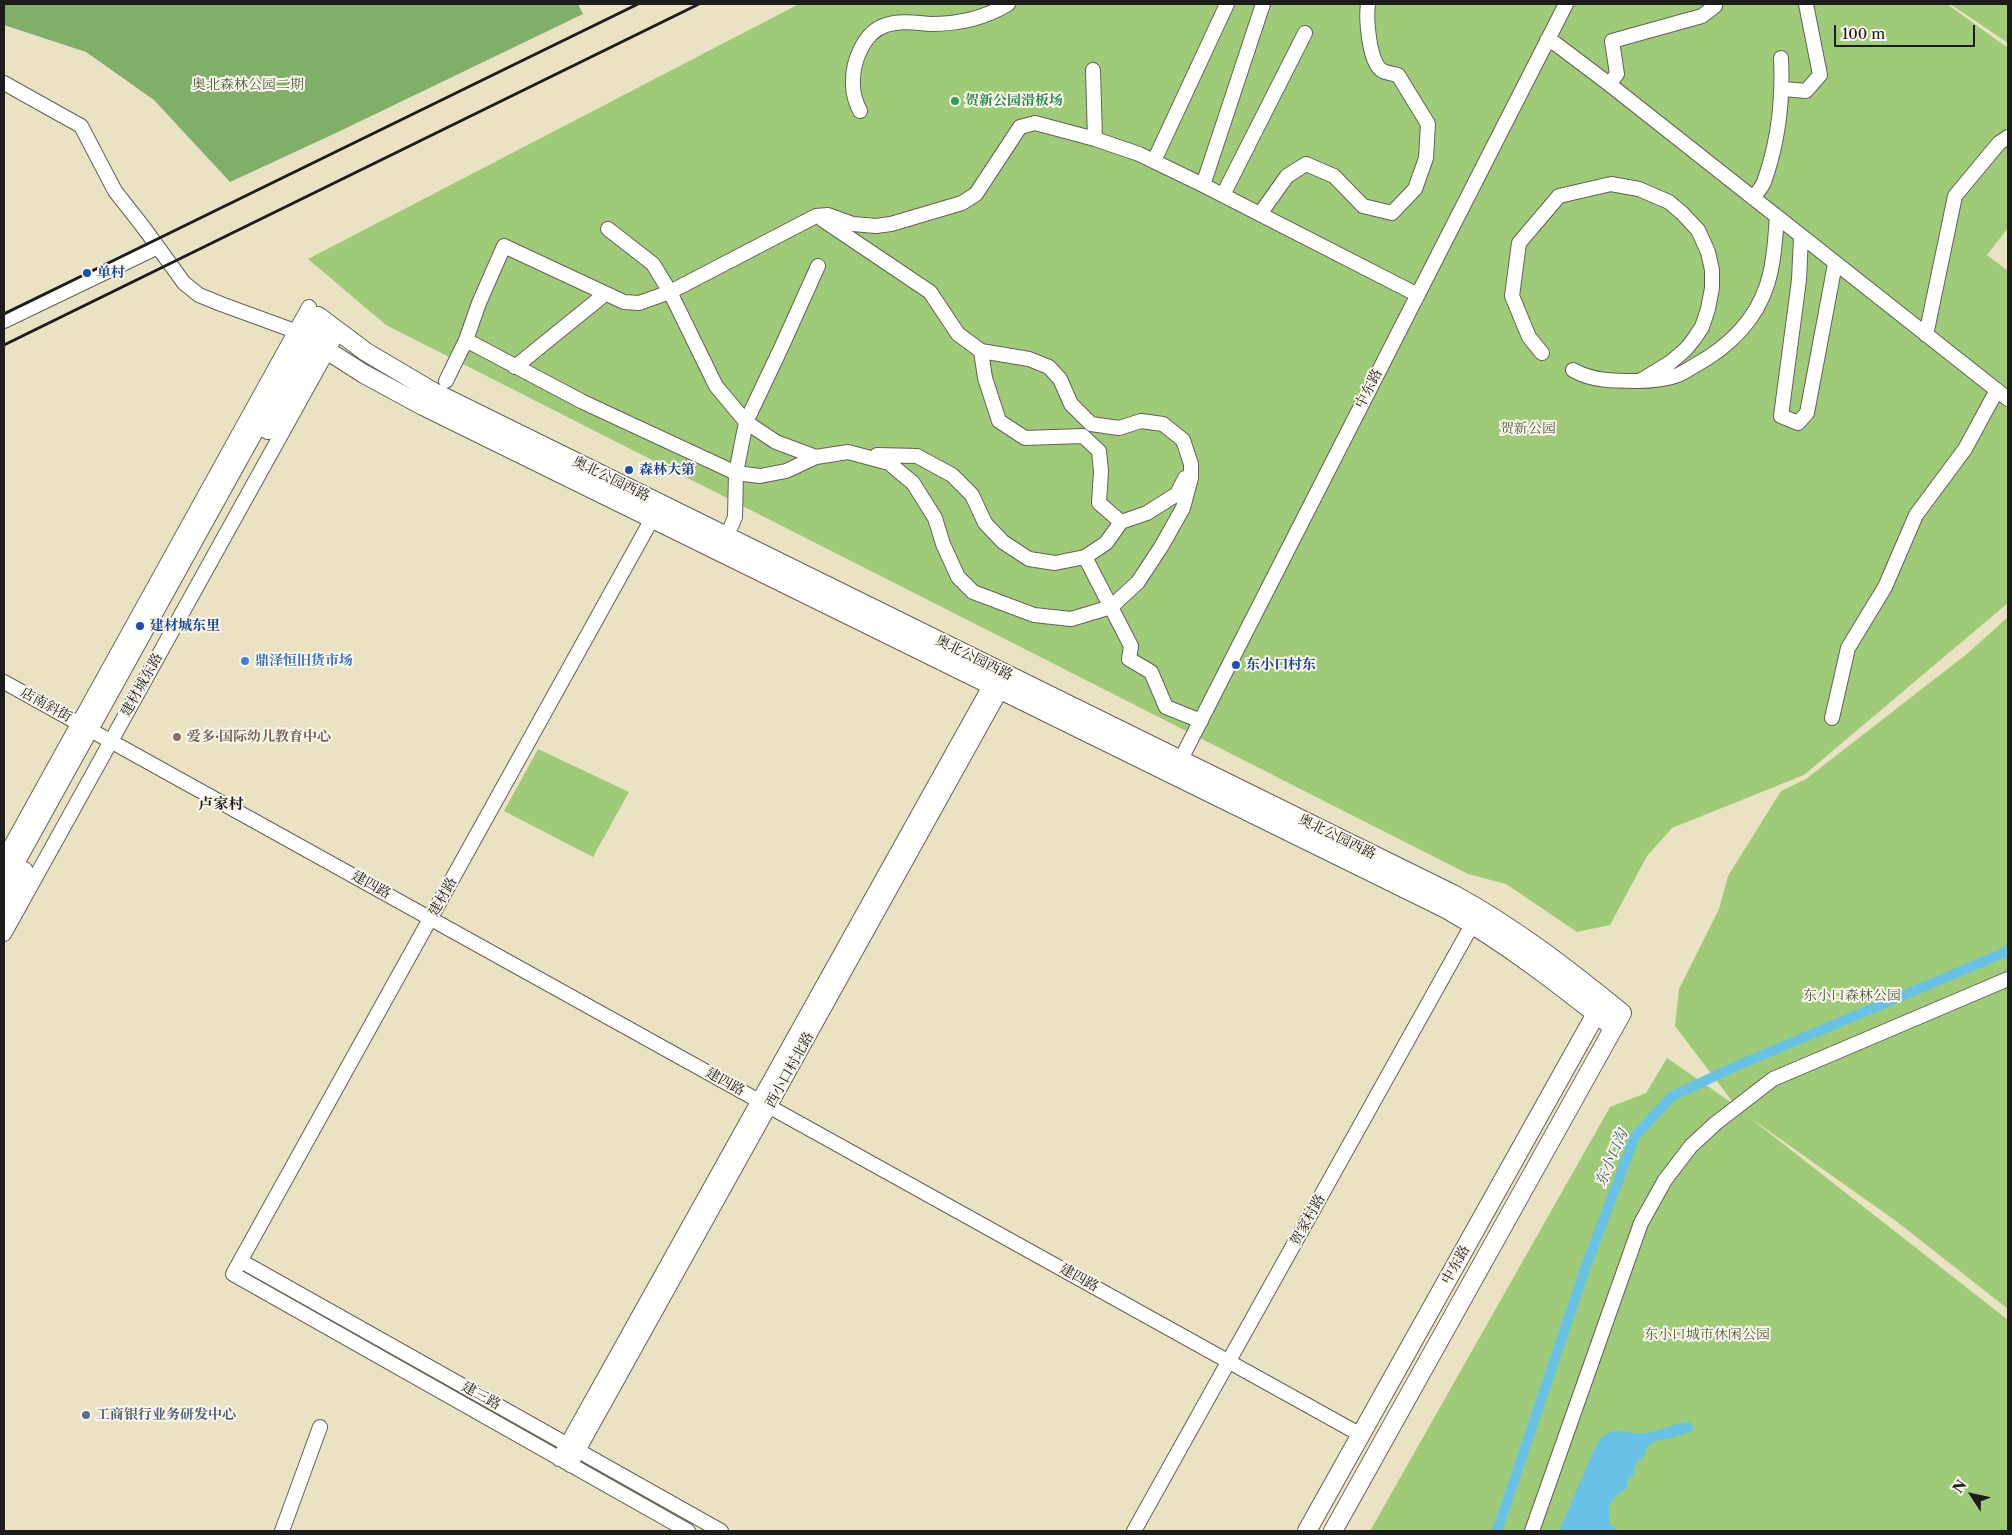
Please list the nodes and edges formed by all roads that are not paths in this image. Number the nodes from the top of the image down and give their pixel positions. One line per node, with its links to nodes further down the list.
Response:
1 (1008, 4): 15 (street)
2 (1227, 4): 18 (street)
3 (1263, 4): 19 (street)
4 (1368, 4): 22 (street)
5 (1566, 4): 9 (street, 中东路)
6 (1715, 4): 13 (street)
7 (1806, 4): 14 (street)
8 (1305, 34): 20 (street)
9 (1547, 40): 13 (street); 32 (street, 中东路)
10 (1781, 58): 14 (street)
11 (1093, 70): 17 (street)
12 (4, 83): 27 (street)
13 (1609, 84): 21 (street)
14 (1782, 89): 21 (street)
15 (860, 111)
16 (2008, 138): 35 (street)
17 (1095, 139): 18 (street); 23 (street)
18 (1154, 161): 19 (street)
19 (1203, 185): 20 (street)
20 (1222, 195): 22 (street)
21 (1753, 198): 24 (street)
22 (1260, 214): 32 (street)
23 (816, 216): 30 (street); 37 (street)
24 (1777, 217): 26 (street); 42 (street)
25 (608, 230): 30 (street)
26 (1801, 237): 28 (street); 28 (street)
27 (158, 247): 33 (street); 34 (street)
28 (1835, 264): 35 (street)
29 (818, 266): 45 (street)
30 (670, 292): 31 (street); 45 (street)
31 (605, 294): 36 (street); 39 (street)
32 (1418, 295): 58 (street, 中东路)
33 (4, 321)
34 (316, 329): 50 (main road, 奥北公园西路); 52 (main road, 奥北公园西路); 59 (main road, 建材城东路); 59 (street, 建材城东路)
35 (1926, 334): 43 (street)
36 (466, 340): 39 (street); 41 (street)
37 (981, 351): 48 (street); 51 (street)
38 (1542, 353): 42 (street)
39 (515, 367): 49 (street)
40 (1573, 370): 42 (street)
41 (446, 380)
42 (1640, 381)
43 (1997, 390): 44 (street); 57 (street)
44 (2008, 399)
45 (746, 422): 47 (street); 49 (street)
46 (848, 452): 47 (street); 53 (street); 54 (street)
47 (816, 458): 49 (street)
48 (1191, 464): 51 (street); 54 (street)
49 (736, 473): 52 (street)
50 (652, 518): 55 (main road, 奥北公园西路); 65 (street, 建材路)
51 (1121, 522): 53 (street)
52 (727, 536): 55 (main road, 奥北公园西路)
53 (1085, 557): 54 (street)
54 (1110, 606): 58 (street)
55 (1000, 680): 60 (main road, 奥北公园西路); 70 (street, 西小口村北路)
56 (4, 682): 59 (street, 店南斜街)
57 (1832, 718)
58 (1201, 721): 60 (street, 中东路)
59 (94, 732): 61 (street, 建材城东路); 62 (main road, 建材城东路); 63 (main road, 建材城东路); 65 (street, 建四路); 66 (street, 建材城东路)
60 (1177, 767): 64 (main road, 奥北公园西路)
61 (4, 858)
62 (4, 883)
63 (4, 908)
64 (1477, 917): 68 (main road, 奥北公园西路); 73 (street, 贺家村路)
65 (430, 918): 70 (street, 建四路); 71 (street, 建材路)
66 (4, 934)
67 (2008, 979): 84 (street)
68 (1600, 1006): 69 (main road, 奥北公园西路); 75 (main road, 中东路)
69 (1618, 1020): 83 (main road, 中东路)
70 (764, 1104): 73 (street, 建四路); 76 (street, 西小口村北路)
71 (241, 1261): 72 (street, 建材路); 76 (street, 建三路)
72 (233, 1274): 77 (street, 建三路)
73 (1229, 1361): 75 (street, 建四路); 81 (street, 贺家村路)
74 (320, 1427): 78 (street)
75 (1361, 1435): 82 (main road, 中东路)
76 (573, 1448): 77 (street, 西小口村北路); 80 (street, 建三路)
77 (565, 1462): 79 (street, 建三路)
78 (282, 1531)
79 (688, 1531)
80 (721, 1531)
81 (1134, 1531)
82 (1307, 1531)
83 (1333, 1531)
84 (1532, 1531)

